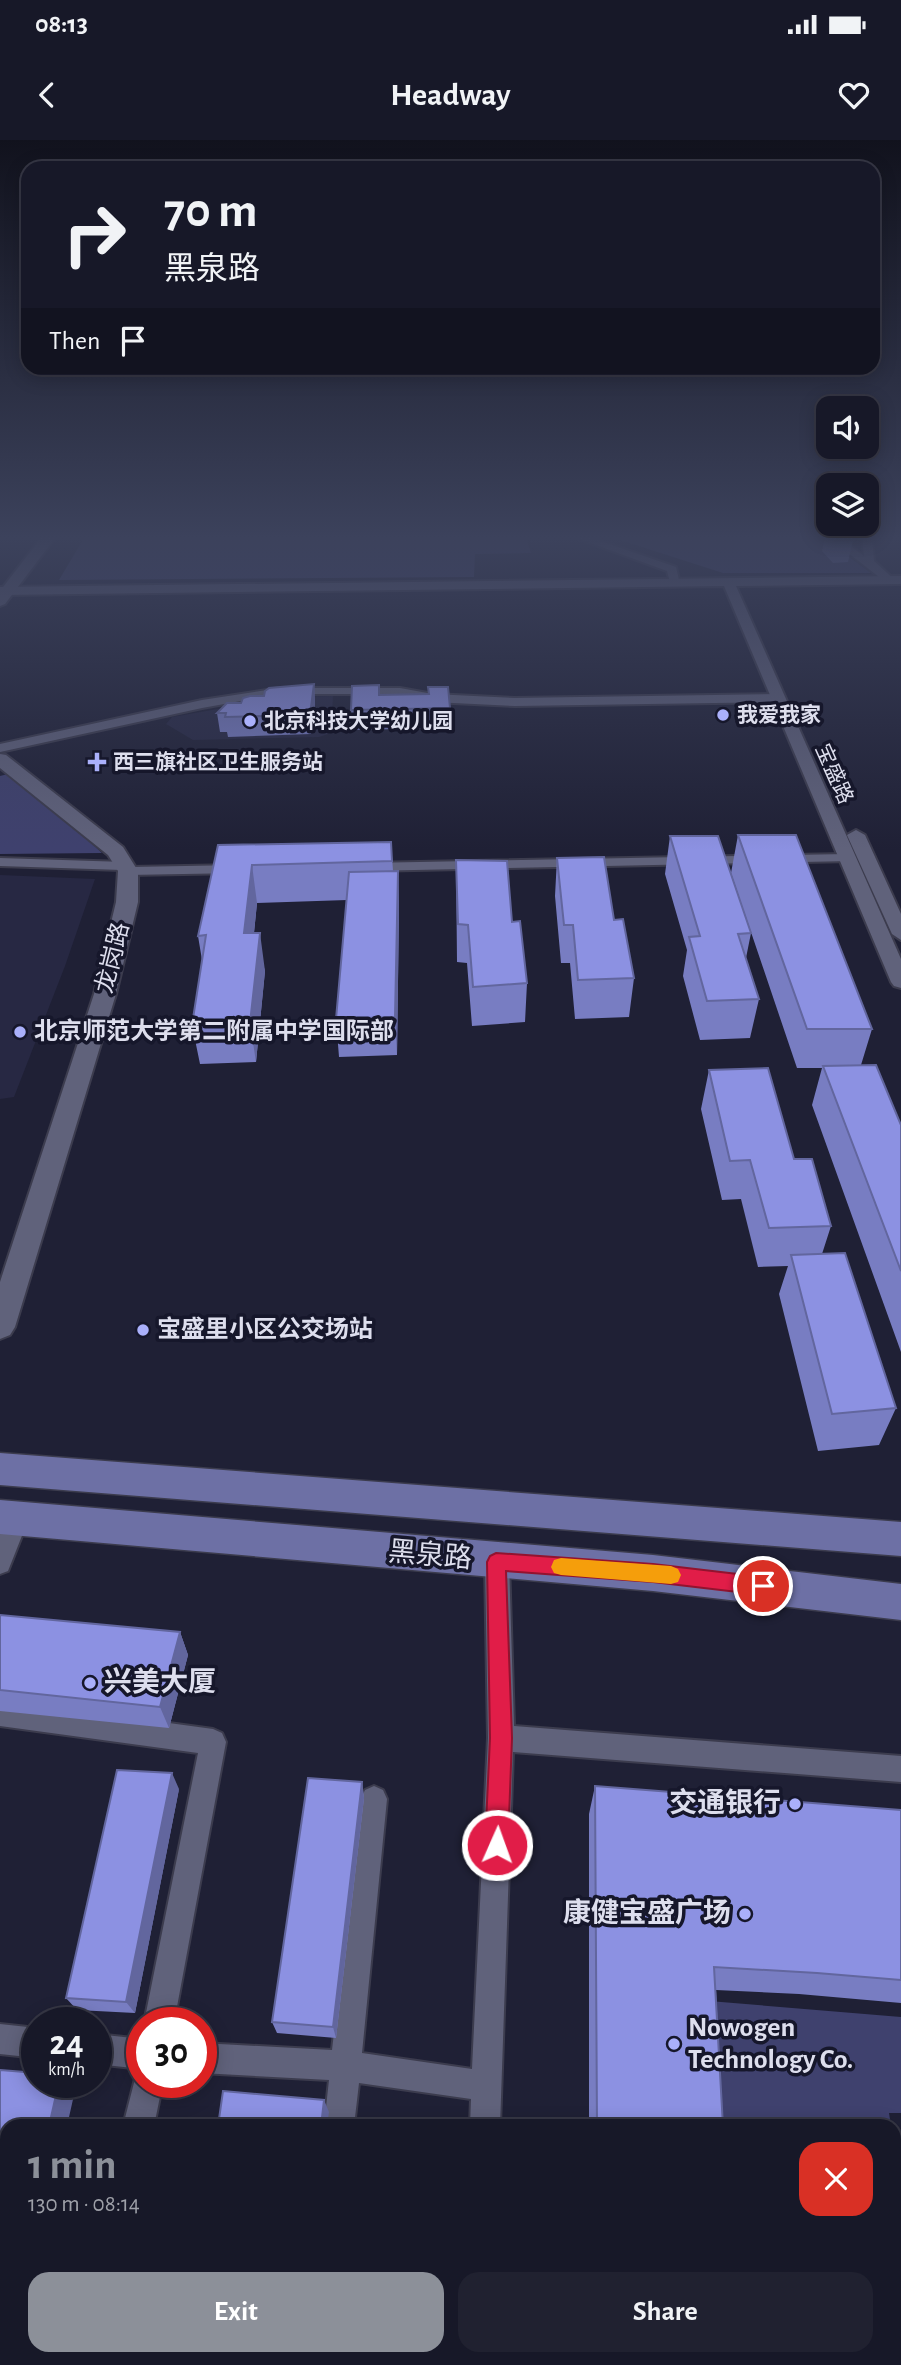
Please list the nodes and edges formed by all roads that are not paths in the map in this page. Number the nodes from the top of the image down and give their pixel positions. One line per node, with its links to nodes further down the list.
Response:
1 (755, 642): 3 (street, 宝盛路)
2 (763, 642): 11 (street, 宝盛路)
3 (778, 698): 4 (street); 6 (street, 宝盛路)
4 (0, 748)
5 (0, 759): 9 (main road)
6 (848, 858): 8 (street); 12 (street, 宝盛路)
7 (0, 862): 9 (street)
8 (349, 867)
9 (126, 868): 10 (street); 13 (main road, 龙岗路)
10 (252, 869)
11 (901, 934)
12 (901, 982)
13 (0, 1327)
14 (0, 1469): 16 (main road)
15 (9, 1518): 17 (main road, 黑泉路); 18 (street)
16 (901, 1539)
17 (496, 1562): 19 (main road, 黑泉路); 21 (street)
18 (0, 1563)
19 (901, 1602)
20 (0, 1713): 24 (street)
21 (501, 1738): 22 (street); 29 (street)
22 (901, 1769)
23 (374, 1799): 28 (street)
24 (162, 2007)
25 (0, 2039): 26 (street)
26 (21, 2041)
27 (217, 2058): 28 (street)
28 (346, 2058): 29 (street); 32 (street)
29 (487, 2085): 33 (street)
30 (144, 2098): 31 (street)
31 (140, 2119)
32 (340, 2119)
33 (485, 2119)

